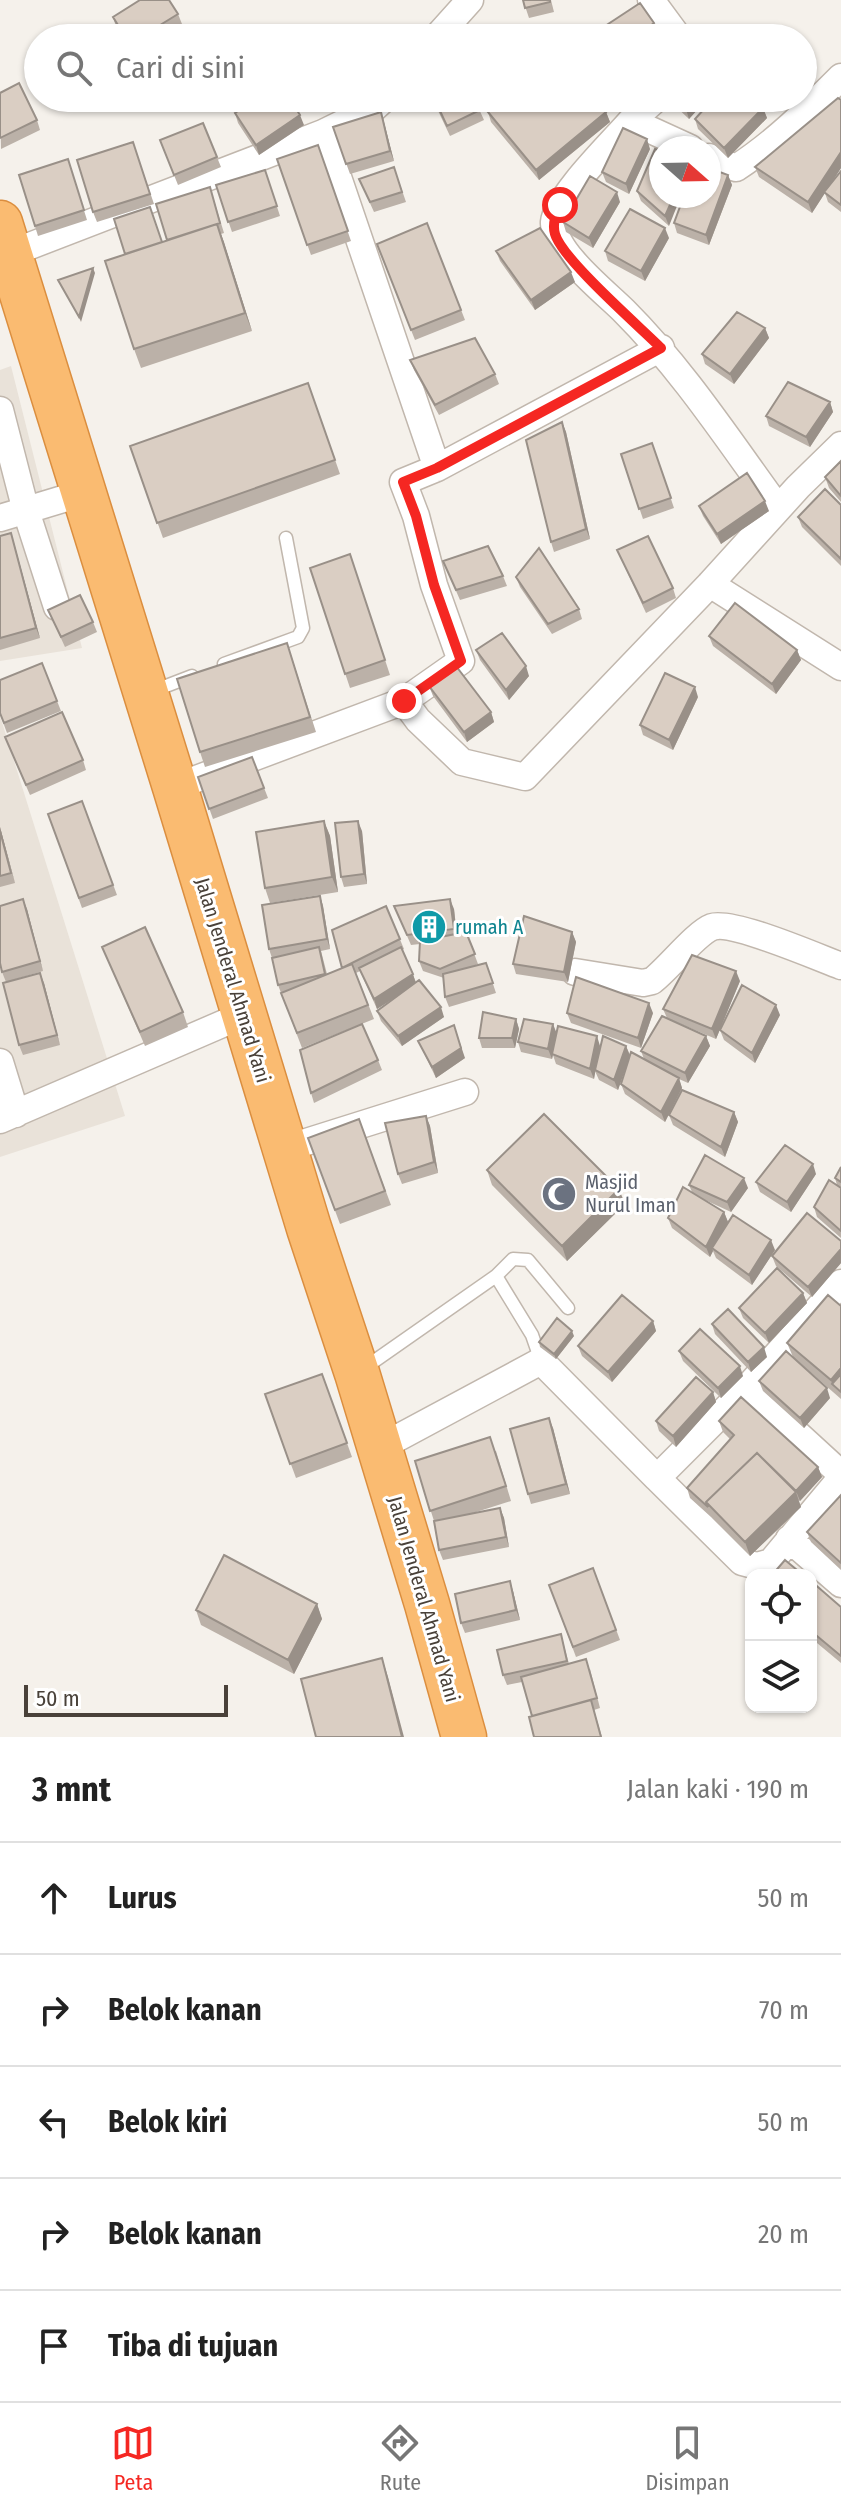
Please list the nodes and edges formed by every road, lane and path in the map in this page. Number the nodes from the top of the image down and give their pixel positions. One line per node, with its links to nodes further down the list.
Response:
1 (470, 0): 3 (street)
2 (651, 0): 4 (street)
3 (449, 24)
4 (669, 24)
5 (841, 77): 6 (street)
6 (817, 100)
7 (366, 112): 11 (street)
8 (641, 112): 10 (street)
9 (804, 112): 13 (street)
10 (631, 121): 12 (street); 15 (street)
11 (323, 133): 14 (street); 18 (street)
12 (664, 136)
13 (721, 162)
14 (5, 238): 19 (highway, Jalan Jenderal Ahmad Yani)
15 (661, 348): 18 (street); 20 (street)
16 (0, 410): 21 (street)
17 (841, 445): 20 (street)
18 (437, 468): 30 (street)
19 (83, 493): 21 (street); 29 (highway, Jalan Jenderal Ahmad Yani)
20 (778, 508): 24 (street)
21 (26, 511): 22 (street); 25 (street)
22 (0, 518)
23 (286, 538): 27 (lane)
24 (710, 584): 26 (street); 30 (street)
25 (57, 607)
26 (841, 667)
27 (215, 668)
28 (201, 673): 29 (lane)
29 (145, 694): 31 (highway, Jalan Jenderal Ahmad Yani)
30 (404, 701): 31 (street)
31 (175, 787): 34 (highway, Jalan Jenderal Ahmad Yani)
32 (841, 966): 33 (street)
33 (575, 972)
34 (243, 1015): 37 (street); 38 (highway, Jalan Jenderal Ahmad Yani)
35 (0, 1062): 37 (street)
36 (465, 1092): 38 (street)
37 (8, 1117)
38 (284, 1149): 43 (highway, Jalan Jenderal Ahmad Yani)
39 (496, 1276): 41 (lane); 42 (lane); 43 (lane)
40 (841, 1283): 44 (street)
41 (568, 1308)
42 (541, 1361): 45 (street); 47 (street)
43 (357, 1373): 45 (highway, Jalan Jenderal Ahmad Yani)
44 (747, 1388): 46 (street); 47 (street)
45 (379, 1448): 50 (highway, Jalan Jenderal Ahmad Yani)
46 (841, 1476): 48 (street)
47 (657, 1478): 48 (street)
48 (789, 1539): 49 (street)
49 (841, 1584)
50 (464, 1737)

